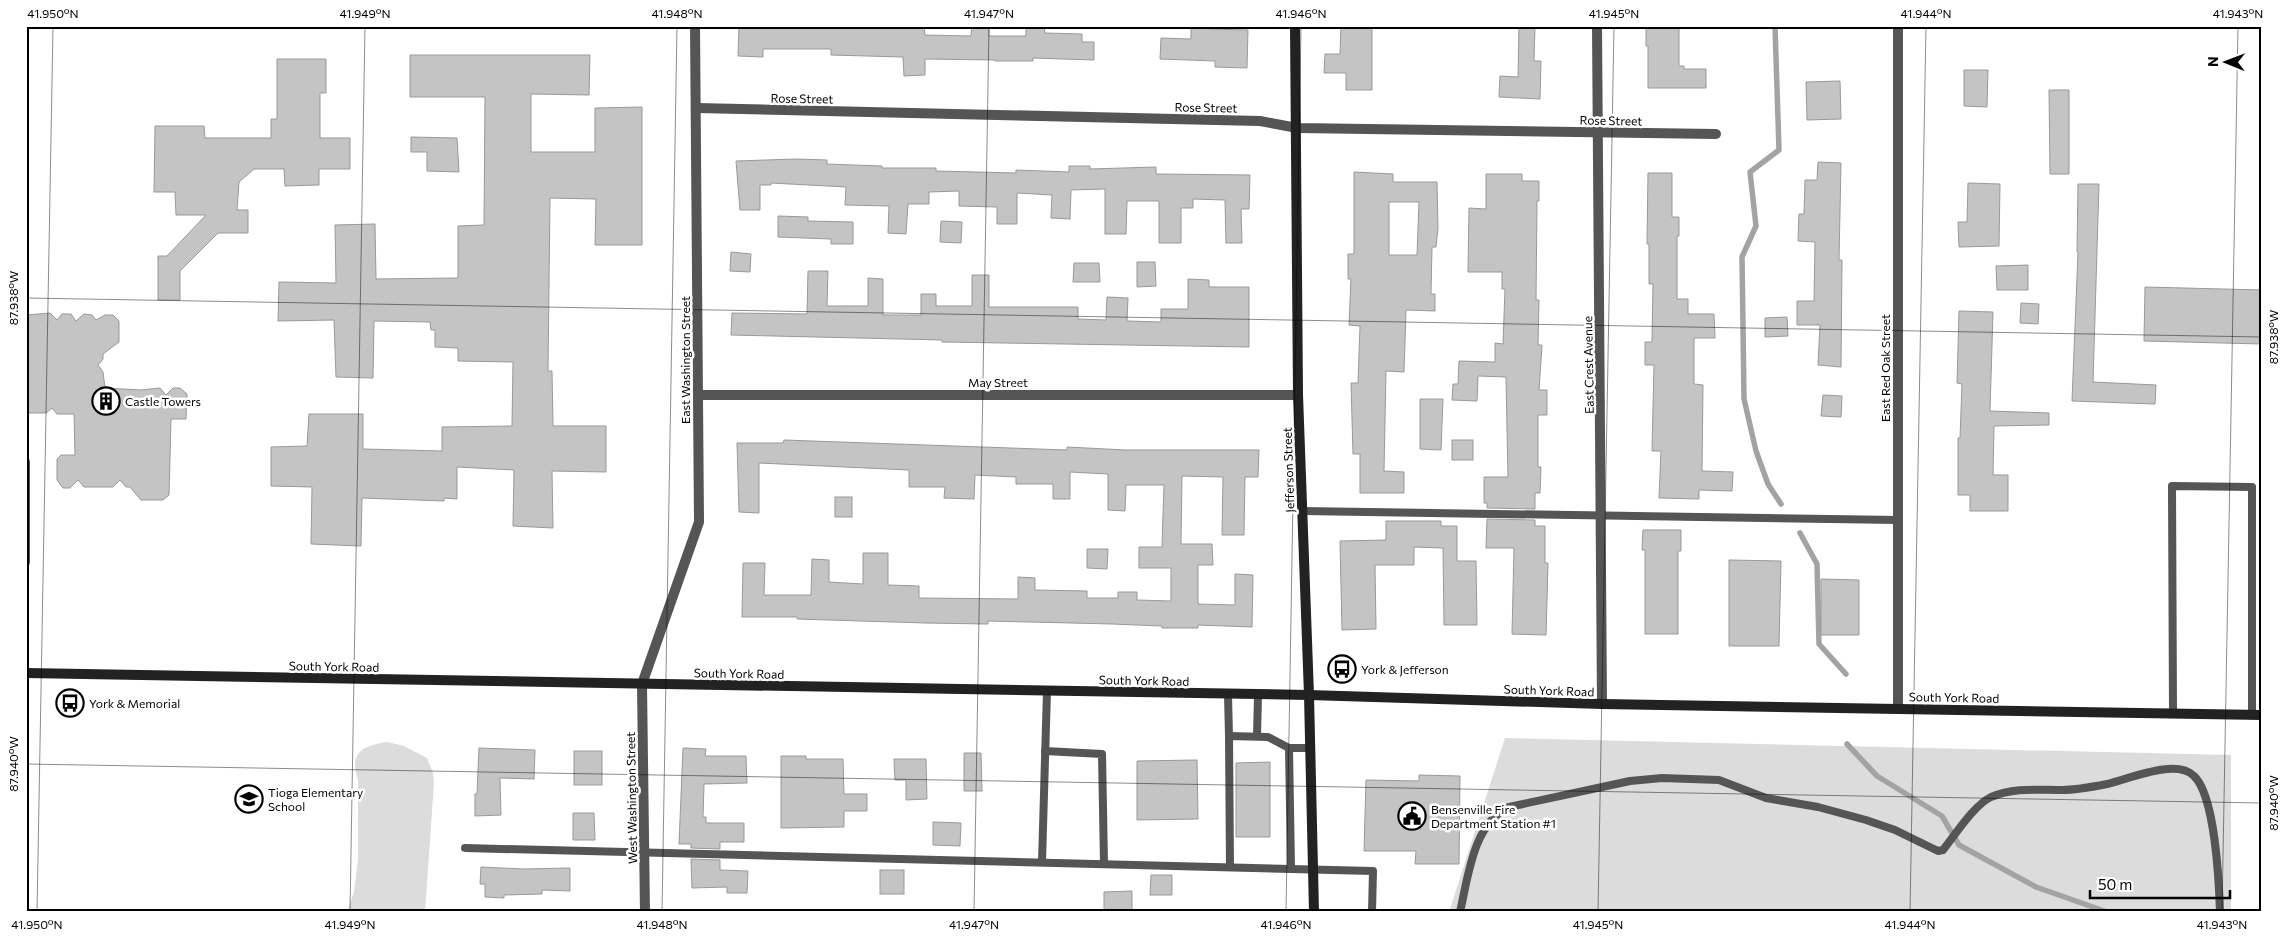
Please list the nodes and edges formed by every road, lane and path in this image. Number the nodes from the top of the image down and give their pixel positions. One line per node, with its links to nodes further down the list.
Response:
1 (695, 26): 5 (street, East Washington Street)
2 (1295, 26): 6 (main road, Jefferson Street)
3 (1597, 26): 7 (street, East Crest Avenue)
4 (1898, 26): 14 (street, East Red Oak Street)
5 (696, 108): 6 (street, Rose Street); 9 (street, East Washington Street)
6 (1297, 128): 7 (street, Rose Street); 10 (main road, Jefferson Street)
7 (1598, 132): 8 (street, Rose Street); 13 (street, East Crest Avenue)
8 (1716, 134)
9 (698, 394): 10 (street, May Street); 17 (street, East Washington Street)
10 (1298, 395): 12 (main road, Jefferson Street)
11 (26, 462): 15 (lane)
12 (1302, 511): 13 (lane); 21 (main road, Jefferson Street)
13 (1602, 515): 14 (lane); 22 (street, East Crest Avenue)
14 (1898, 520): 23 (street, East Red Oak Street)
15 (26, 562)
16 (26, 673): 17 (main road, South York Road)
17 (642, 684): 18 (main road, South York Road); 32 (street, West Washington Street)
18 (1047, 691): 19 (main road, South York Road); 30 (lane)
19 (1228, 695): 20 (main road, South York Road); 26 (lane)
20 (1258, 695): 21 (main road, South York Road); 27 (lane)
21 (1309, 695): 22 (main road, South York Road); 29 (main road, Jefferson Street)
22 (1602, 704): 23 (main road, South York Road)
23 (1898, 709): 24 (main road, South York Road)
24 (2173, 713): 25 (main road, South York Road); 25 (lane)
25 (2257, 715)
26 (1229, 736): 27 (lane); 35 (lane)
27 (1257, 736): 28 (lane)
28 (1288, 748): 29 (lane); 36 (lane)
29 (1310, 748): 37 (main road, Jefferson Street)
30 (1045, 751): 33 (lane); 34 (lane)
31 (465, 848): 32 (lane)
32 (644, 851): 33 (lane); 38 (street, West Washington Street)
33 (1042, 862): 34 (lane)
34 (1104, 863): 35 (lane)
35 (1230, 867): 36 (lane)
36 (1291, 868): 37 (lane)
37 (1313, 869): 39 (main road, Jefferson Street); 40 (lane)
38 (644, 912)
39 (1314, 912)
40 (1372, 912)
41 (1460, 912): 42 (lane)
42 (2220, 912)

